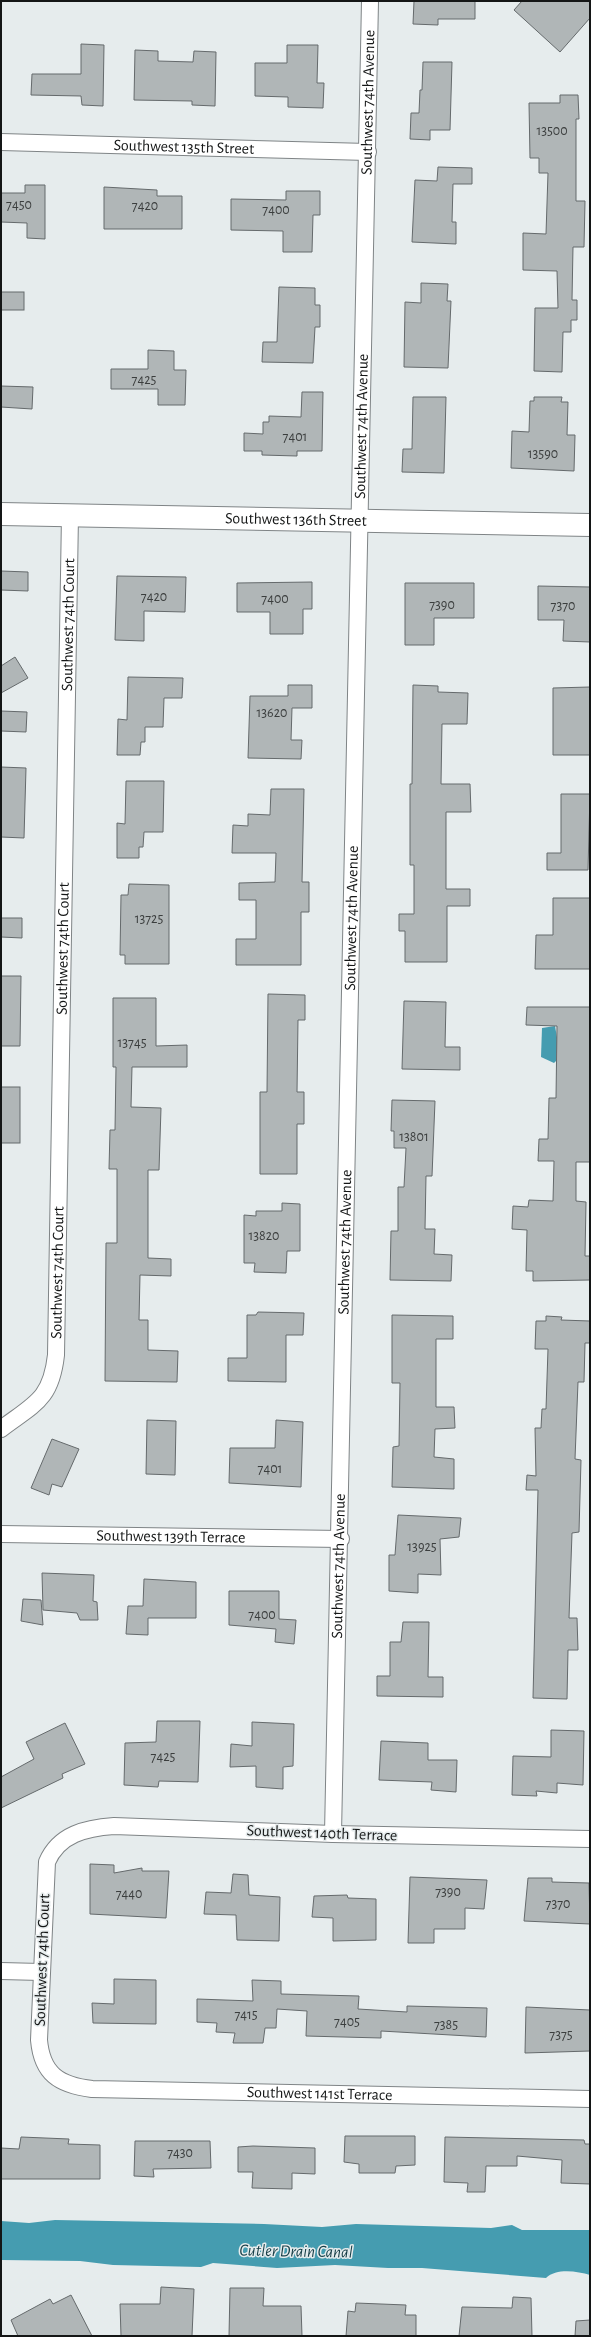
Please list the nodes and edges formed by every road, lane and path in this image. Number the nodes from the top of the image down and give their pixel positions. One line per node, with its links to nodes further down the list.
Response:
1 (370, 1): 3 (street, Southwest 74th Avenue)
2 (1, 142): 3 (street, Southwest 135th Street)
3 (368, 152): 6 (street, Southwest 74th Avenue)
4 (1, 514): 5 (street, Southwest 136th Street)
5 (70, 515): 6 (street, Southwest 136th Street); 8 (street, Southwest 74th Court)
6 (360, 521): 7 (street, Southwest 136th Street); 10 (street, Southwest 74th Avenue)
7 (590, 525)
8 (1, 1429)
9 (1, 1534): 10 (street, Southwest 139th Terrace)
10 (341, 1540): 11 (street, Southwest 74th Avenue)
11 (333, 1834): 12 (street, Southwest 140th Terrace); 13 (street, Southwest 140th Terrace)
12 (590, 1839)
13 (58, 1844): 15 (street, Southwest 74th Court)
14 (1, 1971): 15 (street)
15 (41, 1972): 16 (street, Southwest 74th Court)
16 (52, 2075): 17 (street, Southwest 141st Terrace)
17 (590, 2100)

